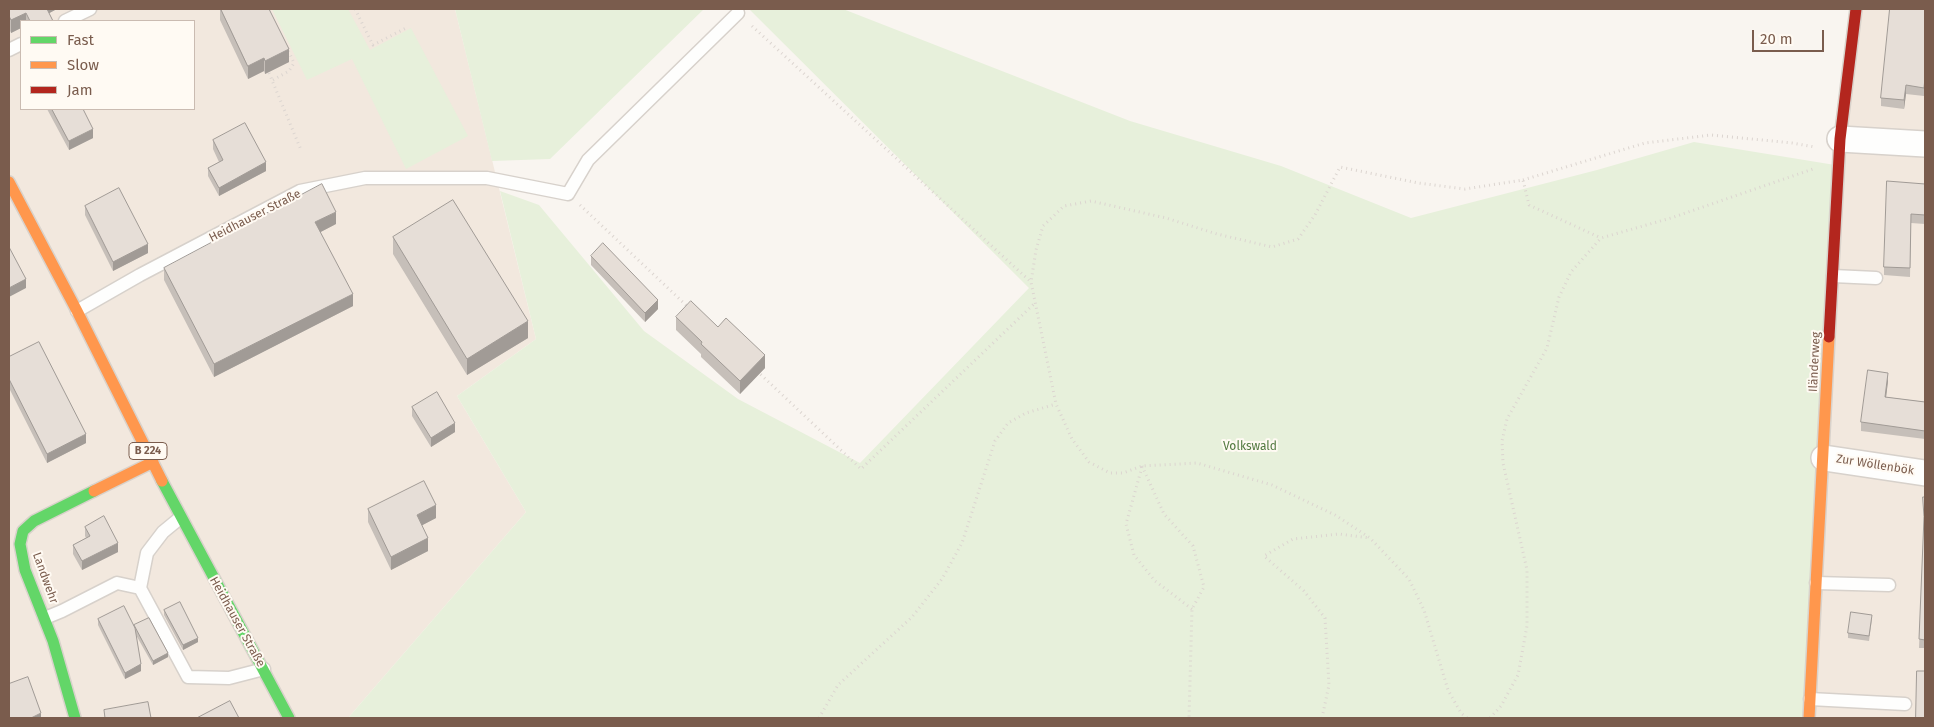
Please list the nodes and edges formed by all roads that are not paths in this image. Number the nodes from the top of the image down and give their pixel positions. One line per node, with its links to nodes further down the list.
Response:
1 (90, 9): 4 (lane)
2 (1856, 9): 6 (street, Iländerweg)
3 (738, 13): 10 (lane, Heidhauser Straße)
4 (67, 20)
5 (1925, 144): 6 (street)
6 (1840, 148): 8 (street, Iländerweg)
7 (9, 182): 10 (street, Heidhauser Straße / B 224)
8 (1833, 276): 9 (lane); 11 (street, Iländerweg)
9 (1876, 278)
10 (77, 311): 12 (street, Heidhauser Straße / B 224)
11 (1824, 458): 13 (street, Zur Wöllenbök); 15 (street, Iländerweg)
12 (153, 462): 14 (street, Heidhauser Straße / B 224); 18 (street, Landwehr)
13 (1925, 473)
14 (180, 518): 17 (lane); 19 (street, Heidhauser Straße / B 224)
15 (1816, 583): 16 (lane); 20 (street, Iländerweg)
16 (1889, 585)
17 (140, 588): 18 (lane); 19 (lane)
18 (45, 618): 22 (street, Landwehr)
19 (264, 669): 23 (street, Heidhauser Straße / B 224)
20 (1810, 699): 21 (lane); 24 (street, Iländerweg)
21 (1905, 704)
22 (76, 718)
23 (290, 718)
24 (1809, 718)

